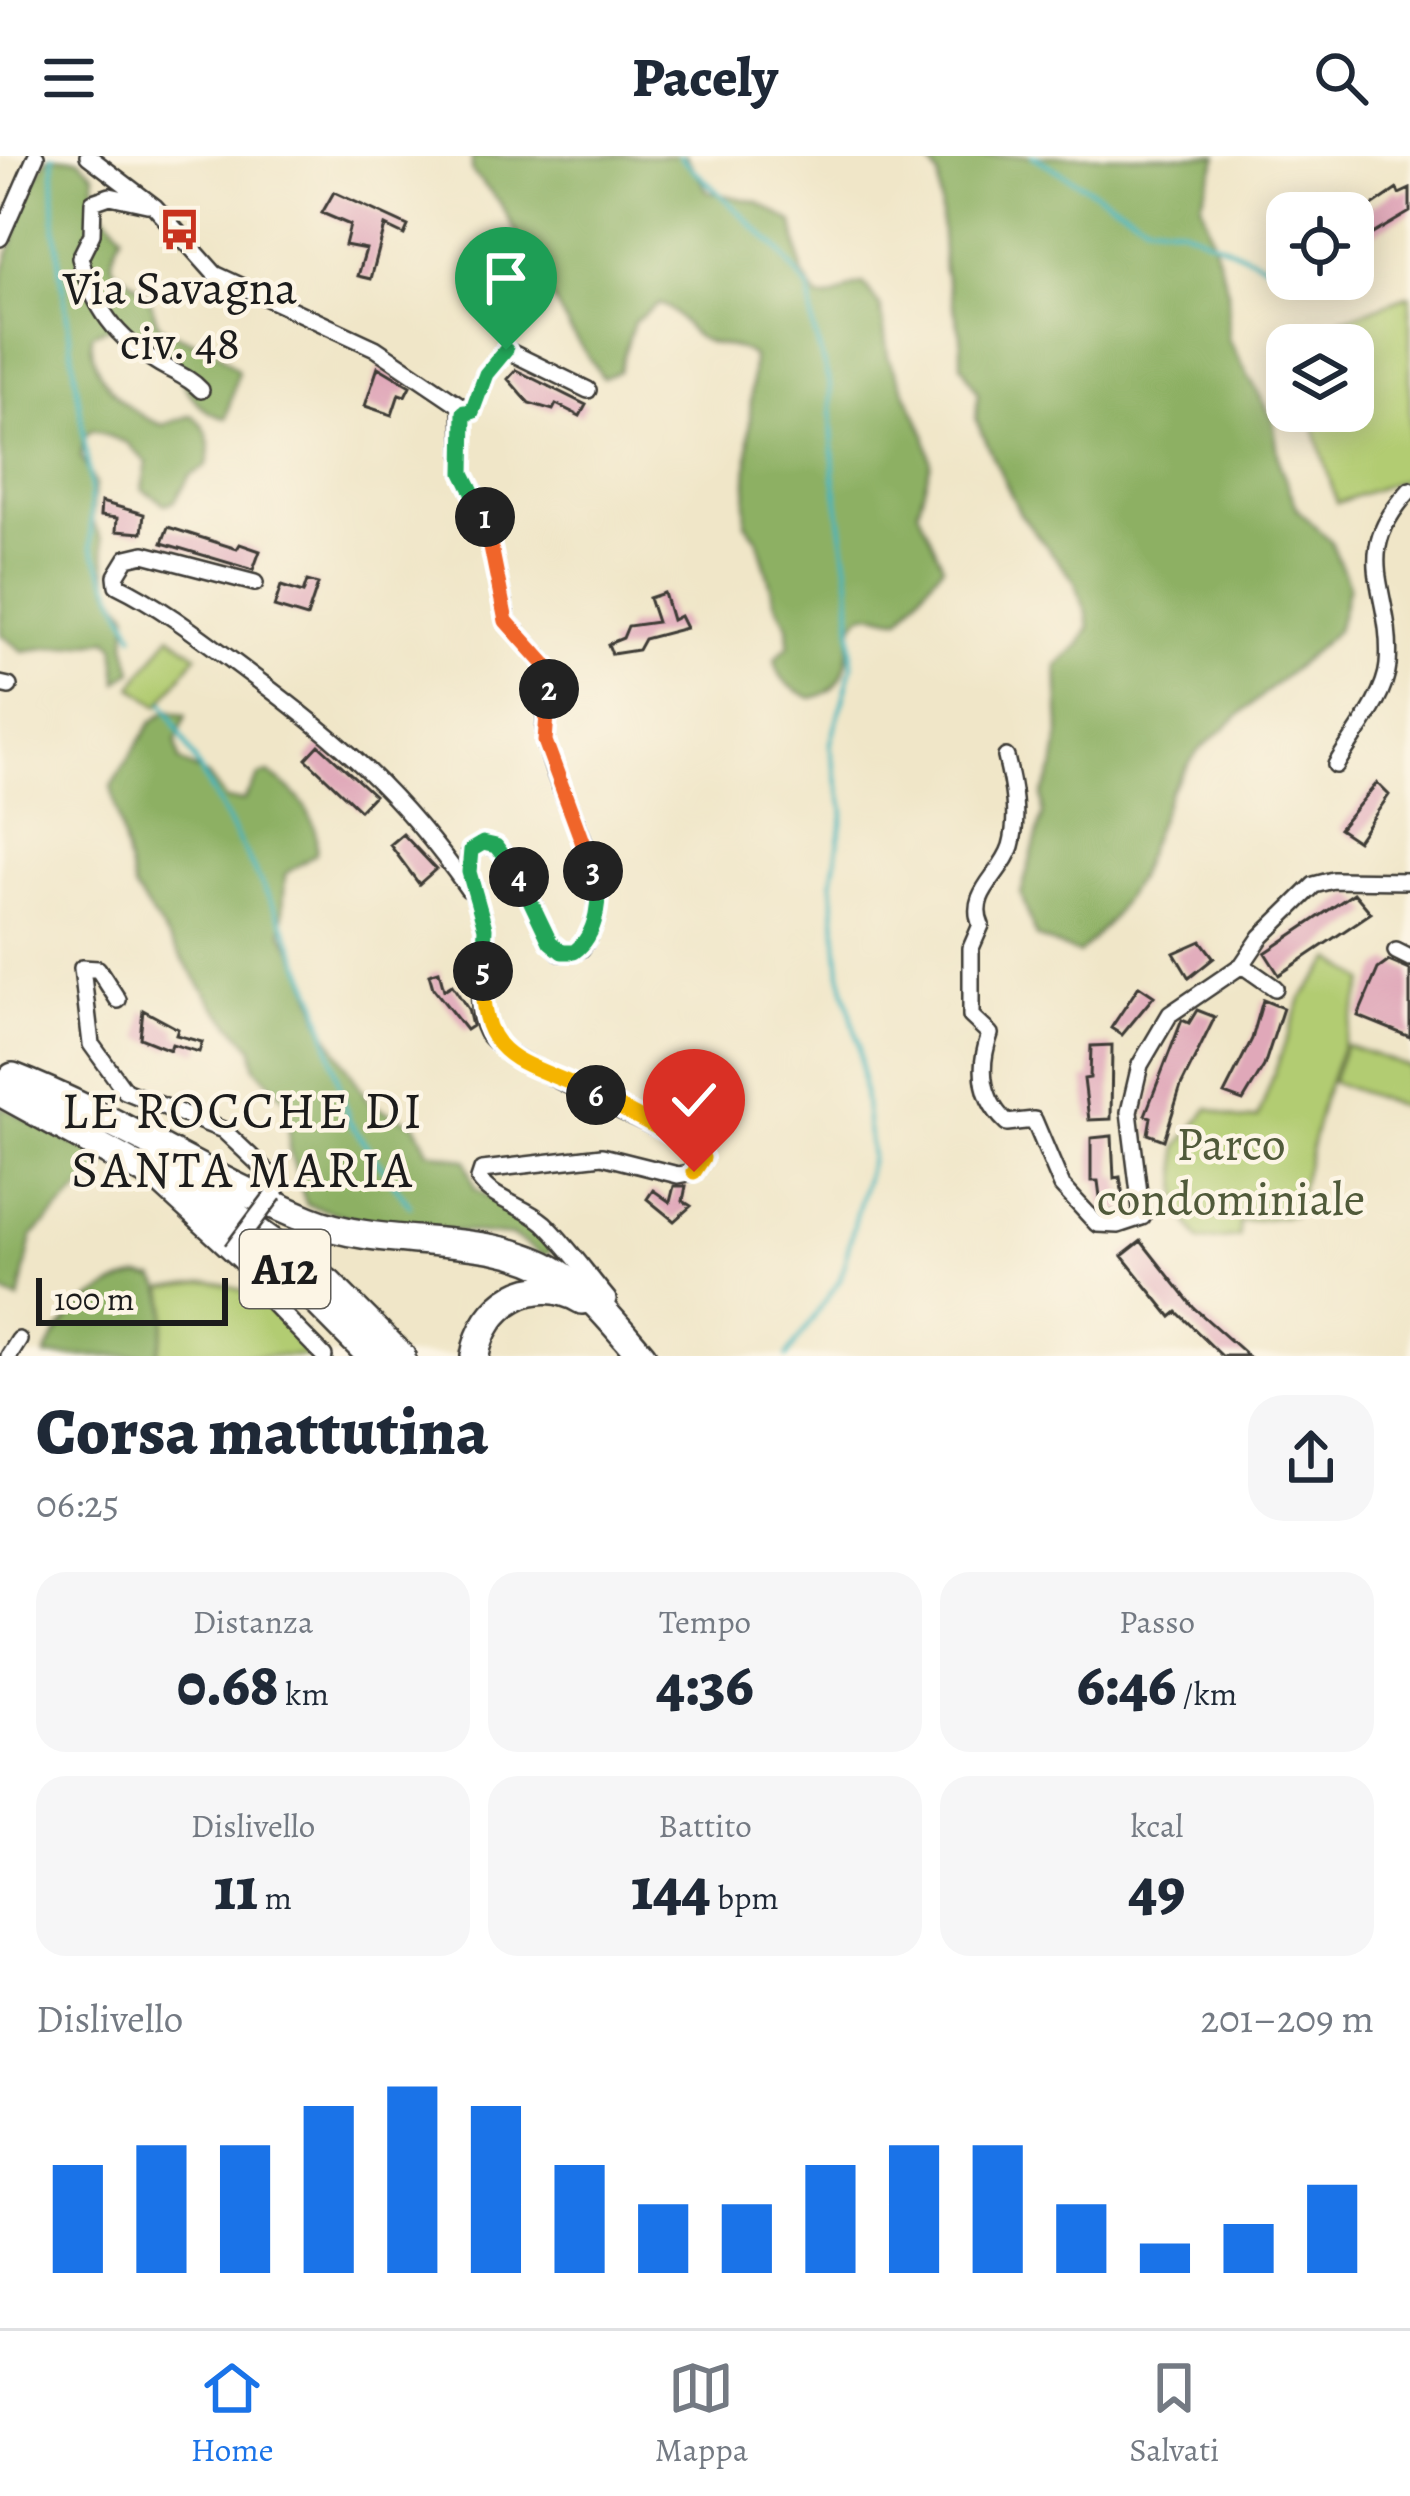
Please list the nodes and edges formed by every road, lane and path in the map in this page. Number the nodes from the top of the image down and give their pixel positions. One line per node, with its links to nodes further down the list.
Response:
1 (36, 156): 4 (street)
2 (88, 156): 3 (street)
3 (155, 207): 5 (street); 7 (street)
4 (0, 238)
5 (201, 390)
6 (588, 390): 7 (street)
7 (464, 412): 13 (street)
8 (1410, 490): 11 (street)
9 (255, 584): 13 (street)
10 (1006, 757): 14 (street)
11 (1336, 765)
12 (1410, 880): 14 (street)
13 (476, 901): 28 (street)
14 (1242, 965): 15 (street)
15 (1274, 988)
16 (118, 1000): 21 (street, bridge)
17 (4, 1079): 18 (highway, A12); 24 (highway, A12); 27 (highway)
18 (161, 1180): 22 (highway); 23 (highway, A12)
19 (19, 1340): 20 (street)
20 (9, 1356)
21 (324, 1356)
22 (345, 1356)
23 (371, 1356)
24 (401, 1356)
25 (475, 1356): 26 (highway)
26 (632, 1356)
27 (642, 1356)
28 (656, 1356)

